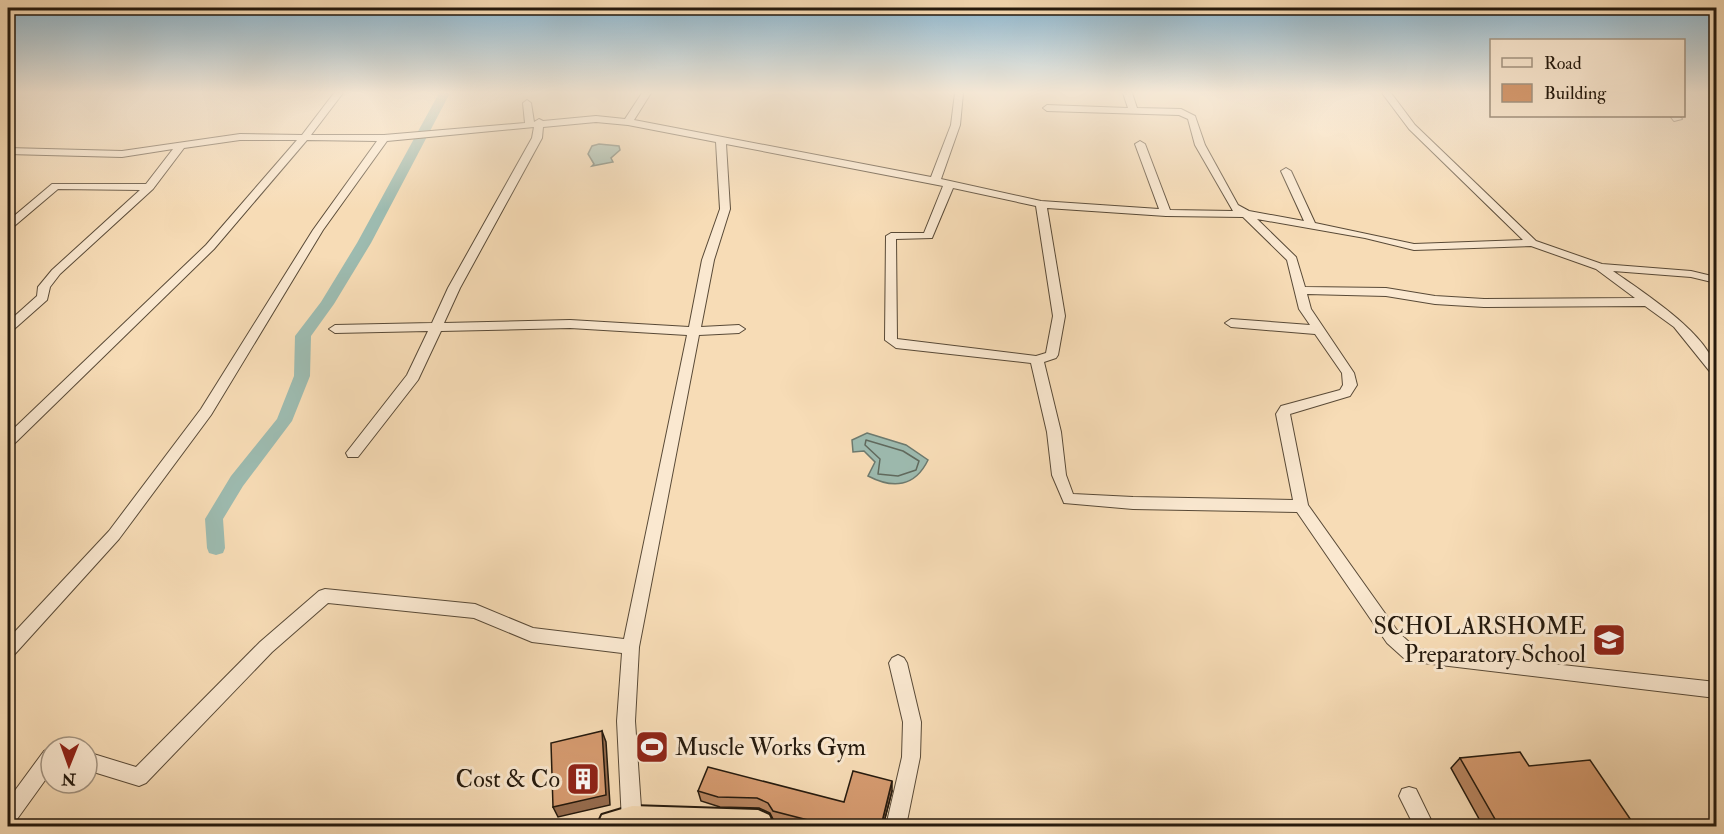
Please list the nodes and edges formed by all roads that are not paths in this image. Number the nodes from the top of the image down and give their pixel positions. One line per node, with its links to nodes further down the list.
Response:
1 (309, 132): 9 (street)
2 (441, 132): 8 (street)
3 (536, 132): 29 (street)
4 (677, 132): 10 (street)
5 (953, 132): 15 (street)
6 (1196, 132): 20 (street)
7 (1417, 132): 23 (street)
8 (384, 138): 9 (street); 41 (street)
9 (303, 139): 12 (street); 37 (street)
10 (721, 141): 15 (street); 34 (street)
11 (1140, 144): 19 (street)
12 (181, 146): 13 (street); 17 (street)
13 (8, 151)
14 (1286, 171): 21 (street)
15 (935, 181): 16 (street)
16 (948, 184): 18 (street); 35 (street)
17 (149, 187): 22 (street); 30 (street)
18 (1041, 204): 19 (street); 35 (street)
19 (1166, 213): 20 (street)
20 (1246, 214): 21 (street); 26 (street)
21 (1311, 225): 23 (street)
22 (8, 226)
23 (1532, 243): 24 (street)
24 (1600, 267): 25 (street); 27 (street)
25 (1716, 280)
26 (1300, 290): 27 (street); 33 (street)
27 (1648, 302): 36 (street)
28 (1231, 323): 33 (street)
29 (435, 326): 31 (street); 34 (street); 38 (street)
30 (8, 328)
31 (335, 329)
32 (739, 329): 34 (street)
33 (1318, 330): 39 (street)
34 (693, 331): 40 (street)
35 (1037, 360): 39 (street)
36 (1716, 370)
37 (8, 442)
38 (353, 453)
39 (1301, 506): 43 (street)
40 (631, 647): 44 (street); 48 (street)
41 (8, 650)
42 (898, 663): 50 (street)
43 (1716, 690)
44 (99, 765)
45 (39, 773): 47 (street)
46 (1409, 795): 51 (street)
47 (8, 815)
48 (622, 824): 49 (highway)
49 (758, 826)
50 (896, 826)
51 (1424, 826)

